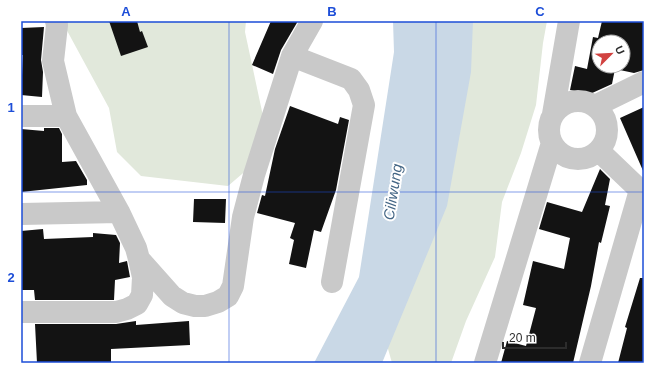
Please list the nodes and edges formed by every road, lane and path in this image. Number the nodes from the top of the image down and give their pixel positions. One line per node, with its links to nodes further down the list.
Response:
1 (56, 21): 9 (street)
2 (312, 21): 4 (street)
3 (569, 21): 7 (street)
4 (292, 56): 15 (street); 16 (street)
5 (644, 82): 6 (street)
6 (596, 106): 7 (street); 11 (street)
7 (553, 114): 10 (street)
8 (21, 116): 9 (street)
9 (66, 116): 13 (street)
10 (552, 143): 11 (street); 18 (street)
11 (599, 151): 12 (street)
12 (643, 191): 19 (street)
13 (119, 212): 14 (street); 15 (street)
14 (21, 214)
15 (139, 260): 17 (street)
16 (332, 282)
17 (21, 312)
18 (485, 363)
19 (590, 363)

